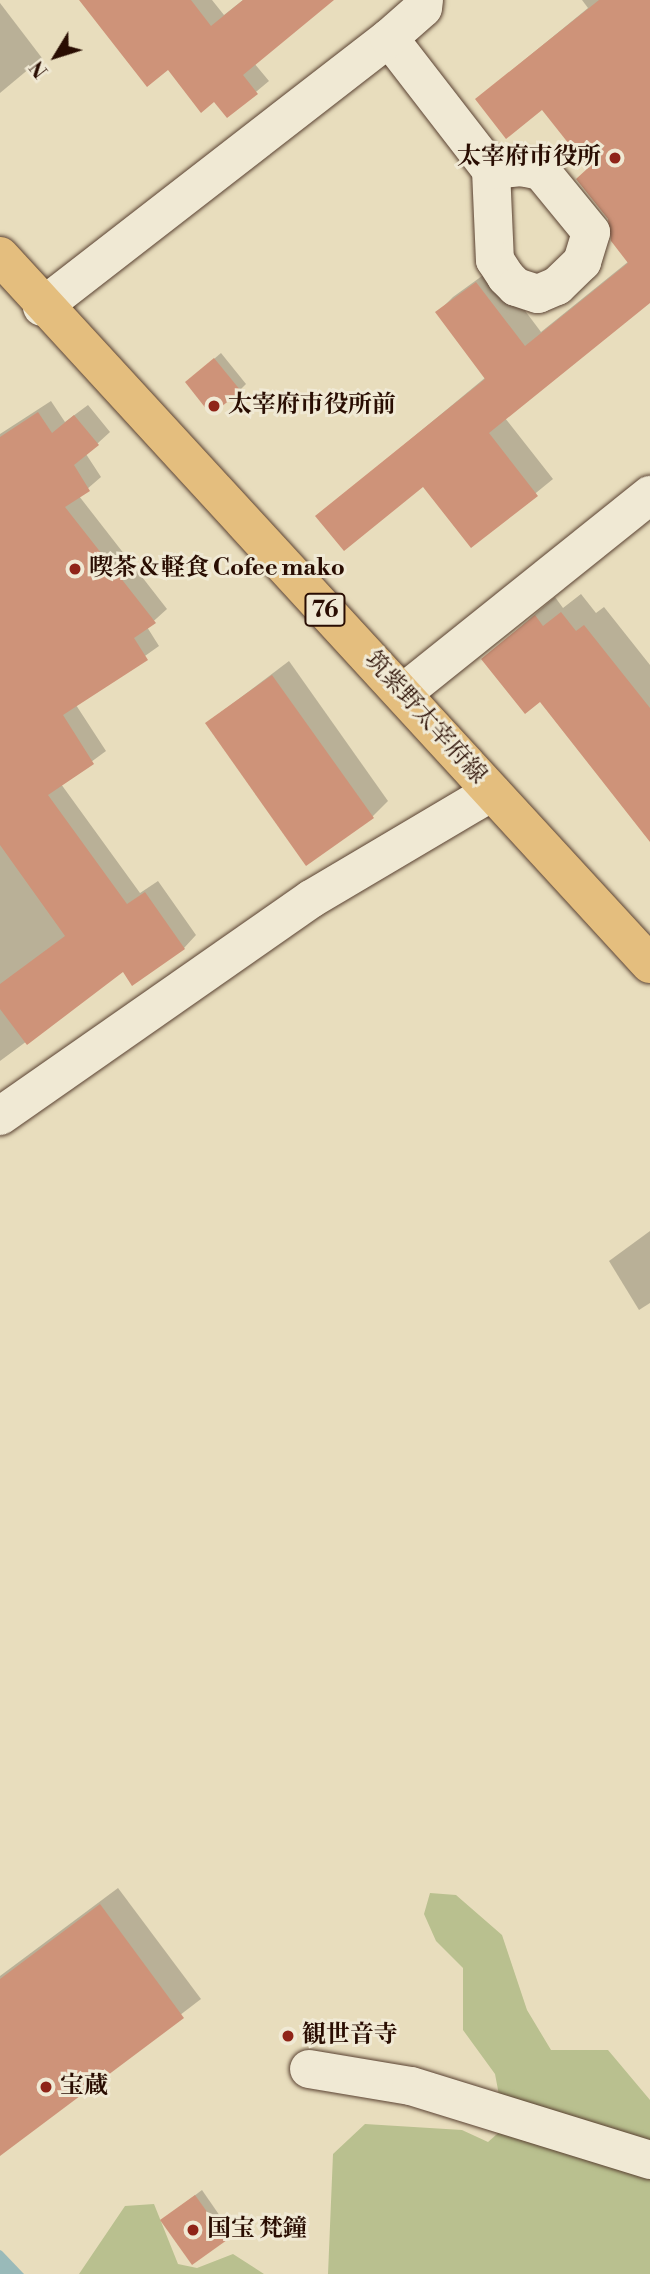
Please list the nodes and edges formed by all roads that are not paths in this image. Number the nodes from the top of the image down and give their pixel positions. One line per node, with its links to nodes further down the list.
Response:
1 (424, 0): 2 (street)
2 (389, 38): 3 (street); 5 (street)
3 (491, 170)
4 (0, 256): 5 (main road, 筑紫野太宰府線 / 76)
5 (42, 307): 7 (main road, 筑紫野太宰府線 / 76)
6 (650, 495): 7 (street)
7 (403, 693): 8 (main road, 筑紫野太宰府線 / 76)
8 (492, 792): 9 (main road, 筑紫野太宰府線 / 76); 10 (street)
9 (650, 964)
10 (0, 1115)
11 (309, 2068): 12 (street)
12 (650, 2160)

